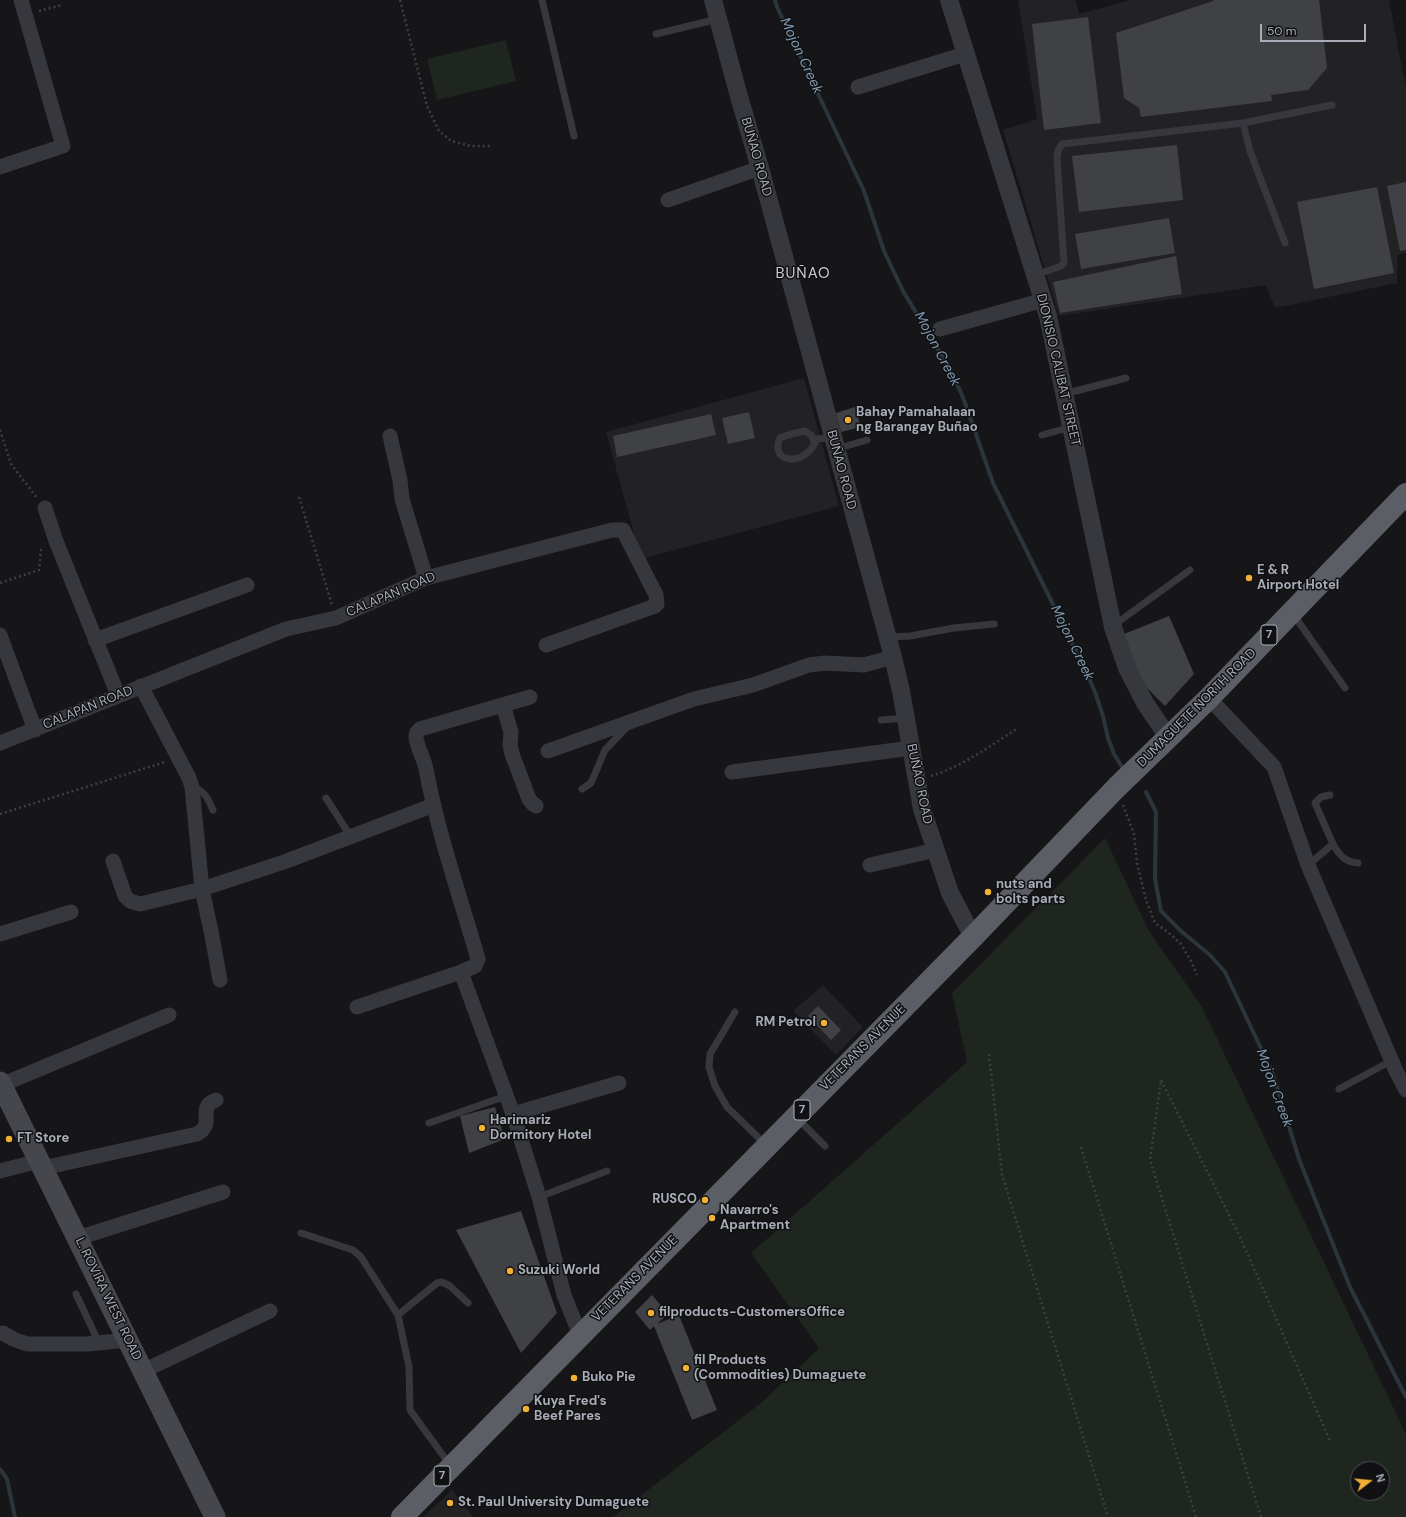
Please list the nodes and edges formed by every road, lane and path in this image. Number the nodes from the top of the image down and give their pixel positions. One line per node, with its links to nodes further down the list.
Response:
1 (21, 0): 7 (street)
2 (400, 0): 15 (path)
3 (542, 0): 14 (lane)
4 (713, 0): 8 (street, BUÑAO ROAD)
5 (949, 0): 10 (street, DIONISIO CALIBAT STREET)
6 (62, 5): 7 (path)
7 (25, 15): 16 (street)
8 (718, 19): 9 (lane); 17 (street, BUÑAO ROAD)
9 (656, 34)
10 (965, 54): 11 (street); 20 (street, DIONISIO CALIBAT STREET)
11 (858, 87)
12 (1332, 105): 13 (lane)
13 (1243, 123): 19 (lane); 20 (lane)
14 (574, 136)
15 (491, 146)
16 (0, 167)
17 (760, 168): 18 (street); 31 (street, BUÑAO ROAD)
18 (668, 200)
19 (1284, 243)
20 (1036, 275): 21 (street, DIONISIO CALIBAT STREET)
21 (1044, 300): 22 (street); 24 (street, DIONISIO CALIBAT STREET)
22 (940, 329)
23 (1126, 378): 24 (lane)
24 (1064, 394): 25 (street, DIONISIO CALIBAT STREET)
25 (1071, 427): 27 (lane); 43 (street, DIONISIO CALIBAT STREET)
26 (0, 430): 34 (path)
27 (1042, 435)
28 (390, 436): 37 (street)
29 (813, 439): 29 (lane); 31 (lane)
30 (867, 440): 31 (lane)
31 (834, 443): 45 (street, BUÑAO ROAD)
32 (1406, 494): 40 (highway, DUMAGUETE NORTH ROAD / 7)
33 (299, 497): 41 (path)
34 (45, 508): 35 (street)
35 (56, 541): 38 (path); 46 (street)
36 (1190, 570): 43 (lane)
37 (426, 578): 41 (street, CALAPAN ROAD); 47 (street, CALAPAN ROAD)
38 (0, 583)
39 (247, 585): 46 (street)
40 (1291, 612): 51 (lane); 54 (highway, DUMAGUETE NORTH ROAD / 7)
41 (336, 618): 50 (street, CALAPAN ROAD)
42 (994, 624): 45 (lane)
43 (1112, 626): 61 (street, DIONISIO CALIBAT STREET)
44 (0, 635): 49 (street)
45 (887, 637): 48 (street, BUÑAO ROAD)
46 (95, 640): 52 (street)
47 (546, 645)
48 (893, 657): 56 (street, BUÑAO ROAD); 57 (street)
49 (5, 663): 60 (street)
50 (141, 686): 52 (street, CALAPAN ROAD); 65 (street)
51 (1345, 688)
52 (118, 695): 60 (street, CALAPAN ROAD)
53 (530, 697): 55 (street)
54 (1209, 698): 61 (highway, DUMAGUETE NORTH ROAD / 7); 82 (street)
55 (503, 705): 73 (street); 74 (street)
56 (906, 718): 58 (lane); 63 (street, BUÑAO ROAD)
57 (634, 720): 64 (street); 70 (lane)
58 (880, 720)
59 (1018, 728): 67 (path)
60 (35, 730): 62 (street, CALAPAN ROAD)
61 (1168, 738): 68 (highway, DUMAGUETE NORTH ROAD / 7)
62 (0, 743)
63 (911, 748): 66 (street); 67 (street, BUÑAO ROAD)
64 (548, 752)
65 (179, 757): 69 (street); 76 (path)
66 (732, 772)
67 (917, 780): 79 (street, BUÑAO ROAD)
68 (1119, 786): 87 (highway, VETERANS AVENUE / 7); 89 (path)
69 (192, 787): 75 (lane); 84 (street)
70 (582, 789)
71 (1330, 795): 78 (lane)
72 (326, 798): 77 (lane)
73 (434, 805): 77 (street); 88 (street)
74 (536, 806)
75 (213, 810)
76 (0, 814)
77 (351, 837): 84 (street)
78 (1333, 844): 81 (lane); 82 (lane)
79 (936, 850): 83 (street); 87 (street, BUÑAO ROAD)
80 (113, 861): 84 (street)
81 (1358, 863)
82 (1308, 864): 95 (street)
83 (870, 865)
84 (202, 889): 90 (street)
85 (71, 912): 86 (street)
86 (0, 934)
87 (973, 937): 103 (highway, VETERANS AVENUE / 7)
88 (461, 972): 91 (street); 100 (street)
89 (1197, 975)
90 (220, 980)
91 (358, 1007)
92 (735, 1012): 105 (lane)
93 (168, 1015): 96 (street)
94 (989, 1054): 128 (path)
95 (1391, 1061): 98 (lane); 99 (street)
96 (1, 1083): 108 (main road, L. ROVIRA WEST ROAD)
97 (619, 1083): 102 (street)
98 (1339, 1089)
99 (1406, 1090)
100 (506, 1096): 102 (street); 104 (lane)
101 (216, 1100): 108 (street)
102 (513, 1114): 112 (street)
103 (795, 1117): 105 (highway, VETERANS AVENUE / 7); 106 (lane)
104 (429, 1123)
105 (767, 1145): 120 (highway, VETERANS AVENUE / 7)
106 (825, 1146)
107 (1081, 1147): 129 (path)
108 (41, 1164): 109 (street); 114 (main road, L. ROVIRA WEST ROAD)
109 (0, 1171)
110 (607, 1171): 112 (lane)
111 (223, 1192): 114 (street)
112 (538, 1197): 120 (street)
113 (302, 1233): 118 (lane)
114 (78, 1238): 121 (main road, L. ROVIRA WEST ROAD)
115 (76, 1294): 122 (lane)
116 (468, 1303): 118 (lane)
117 (270, 1311): 123 (street)
118 (398, 1315): 125 (lane)
119 (4, 1334): 122 (street)
120 (580, 1335): 125 (highway, VETERANS AVENUE / 7)
121 (128, 1340): 122 (street); 123 (main road, L. ROVIRA WEST ROAD)
122 (99, 1343)
123 (143, 1371): 126 (main road, L. ROVIRA WEST ROAD)
124 (1331, 1443): 130 (path)
125 (451, 1467): 127 (highway, VETERANS AVENUE / 7)
126 (216, 1517)
127 (402, 1517)
128 (1108, 1517)
129 (1196, 1517)
130 (1261, 1517)

